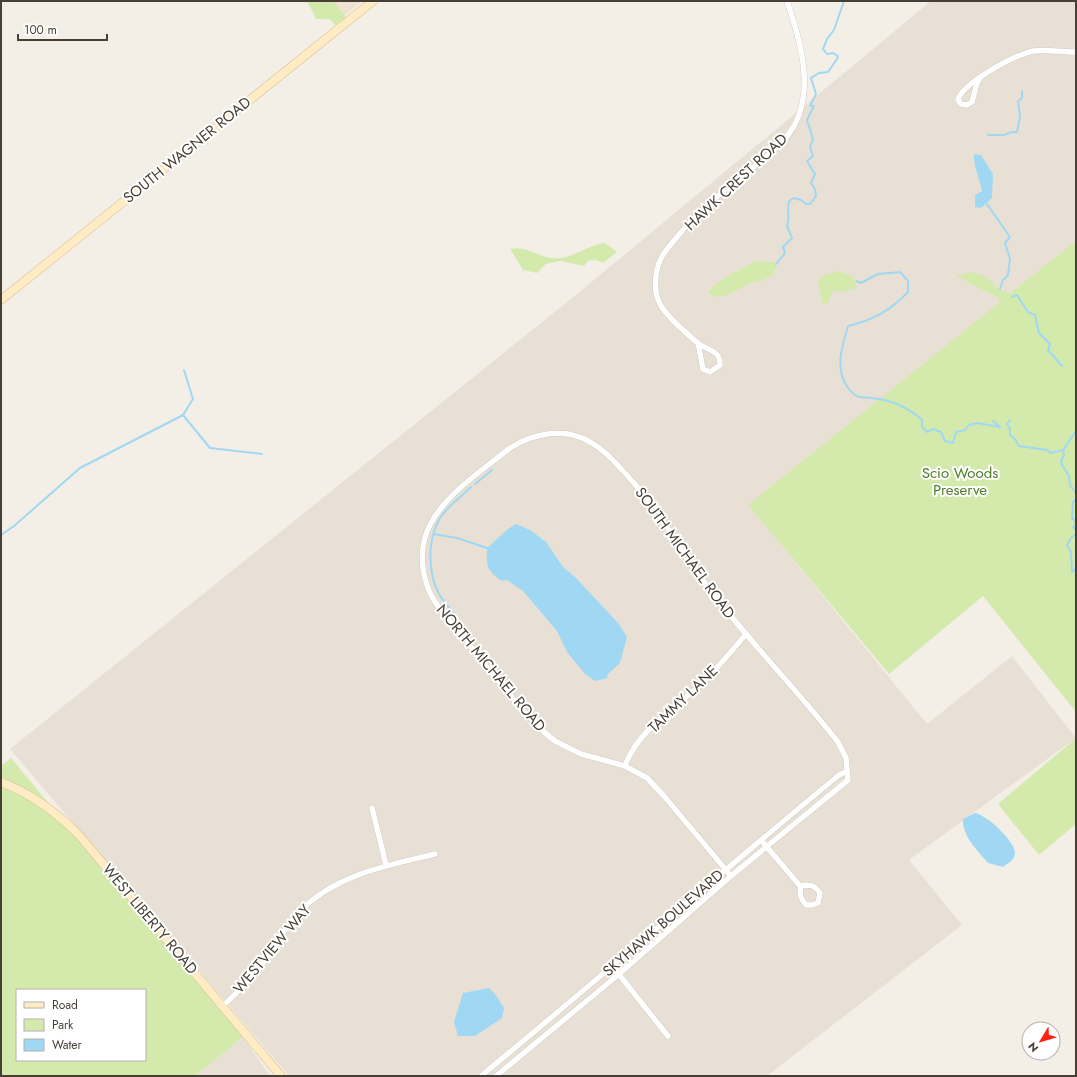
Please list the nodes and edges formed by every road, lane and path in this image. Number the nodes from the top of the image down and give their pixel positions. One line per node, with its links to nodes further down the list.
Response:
1 (373, 1): 5 (main road, SOUTH WAGNER ROAD)
2 (787, 1): 6 (street, HAWK CREST ROAD)
3 (1076, 52): 4 (street)
4 (981, 77): 4 (street)
5 (1, 300)
6 (698, 343): 6 (street, HAWK CREST ROAD)
7 (510, 448): 8 (street, SOUTH MICHAEL ROAD); 9 (street, NORTH MICHAEL ROAD)
8 (746, 634): 9 (street, TAMMY LANE); 10 (street, SOUTH MICHAEL ROAD)
9 (625, 766): 17 (street, NORTH MICHAEL ROAD)
10 (847, 771): 13 (street, SKYHAWK BOULEVARD); 14 (street, SKYHAWK BOULEVARD)
11 (1, 782): 22 (main road, WEST LIBERTY ROAD)
12 (372, 808): 16 (street)
13 (761, 840): 14 (street); 17 (street, SKYHAWK BOULEVARD)
14 (767, 847): 18 (street, SKYHAWK BOULEVARD); 19 (street)
15 (435, 854): 16 (street, WESTVIEW WAY)
16 (386, 865): 22 (street, WESTVIEW WAY)
17 (725, 869): 18 (street, NORTH MICHAEL ROAD); 20 (street, SKYHAWK BOULEVARD)
18 (731, 876): 21 (street, SKYHAWK BOULEVARD)
19 (801, 887)
20 (613, 967): 21 (street); 25 (street, SKYHAWK BOULEVARD)
21 (618, 975): 23 (street); 26 (street, SKYHAWK BOULEVARD)
22 (223, 1006): 24 (main road, WEST LIBERTY ROAD)
23 (668, 1036)
24 (281, 1076)
25 (481, 1076)
26 (496, 1076)

